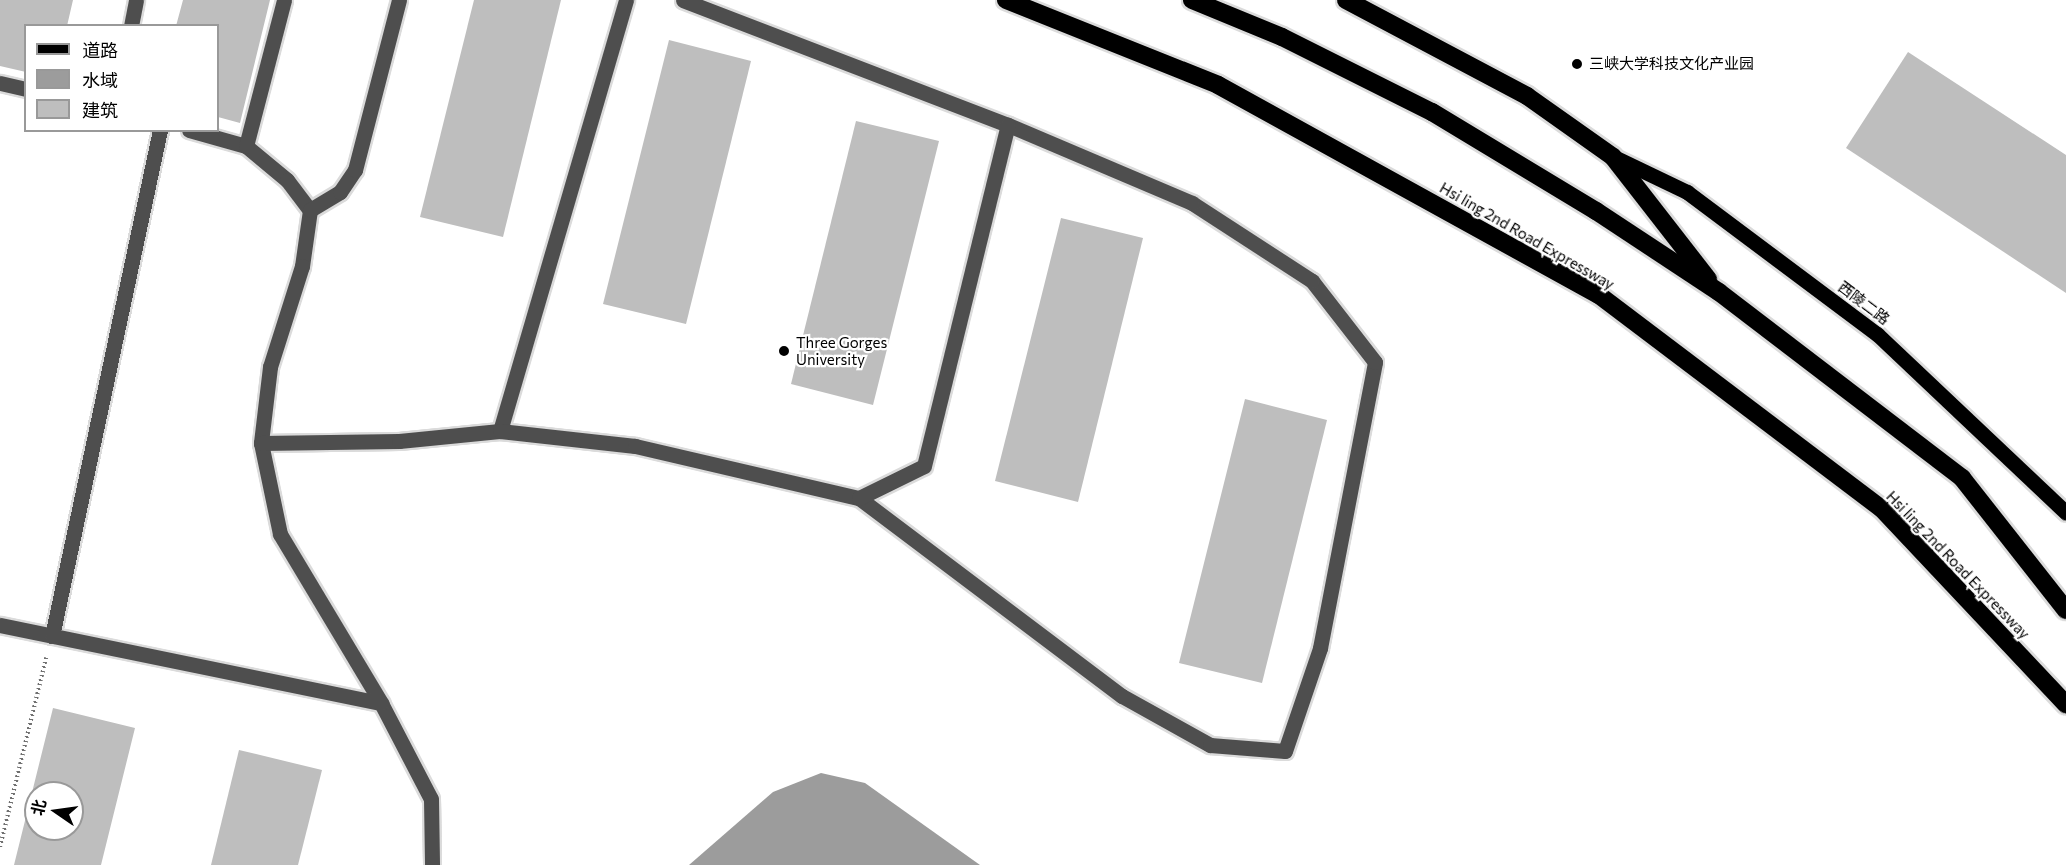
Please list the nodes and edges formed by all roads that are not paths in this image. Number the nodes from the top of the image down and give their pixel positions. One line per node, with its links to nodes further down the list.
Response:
1 (136, 0): 9 (lane)
2 (284, 0): 15 (lane)
3 (399, 0): 17 (lane)
4 (626, 0): 19 (lane)
5 (683, 0): 12 (lane)
6 (1006, 0): 27 (highway, Hsi ling 2nd Road Expressway)
7 (1192, 0): 18 (highway)
8 (1346, 0): 16 (highway)
9 (131, 24)
10 (0, 83): 11 (lane)
11 (24, 89)
12 (1008, 125): 21 (lane); 21 (lane)
13 (160, 132): 25 (lane)
14 (196, 132): 15 (lane)
15 (246, 146): 17 (lane)
16 (1613, 157): 18 (highway); 22 (main road, 西陵二路)
17 (310, 210): 20 (lane)
18 (1719, 292): 23 (highway)
19 (500, 431): 20 (lane); 21 (lane)
20 (261, 443): 26 (lane)
21 (859, 498)
22 (2066, 513)
23 (2066, 609)
24 (0, 625): 25 (lane)
25 (52, 636): 26 (lane)
26 (381, 703): 28 (lane)
27 (2066, 704)
28 (432, 865)

